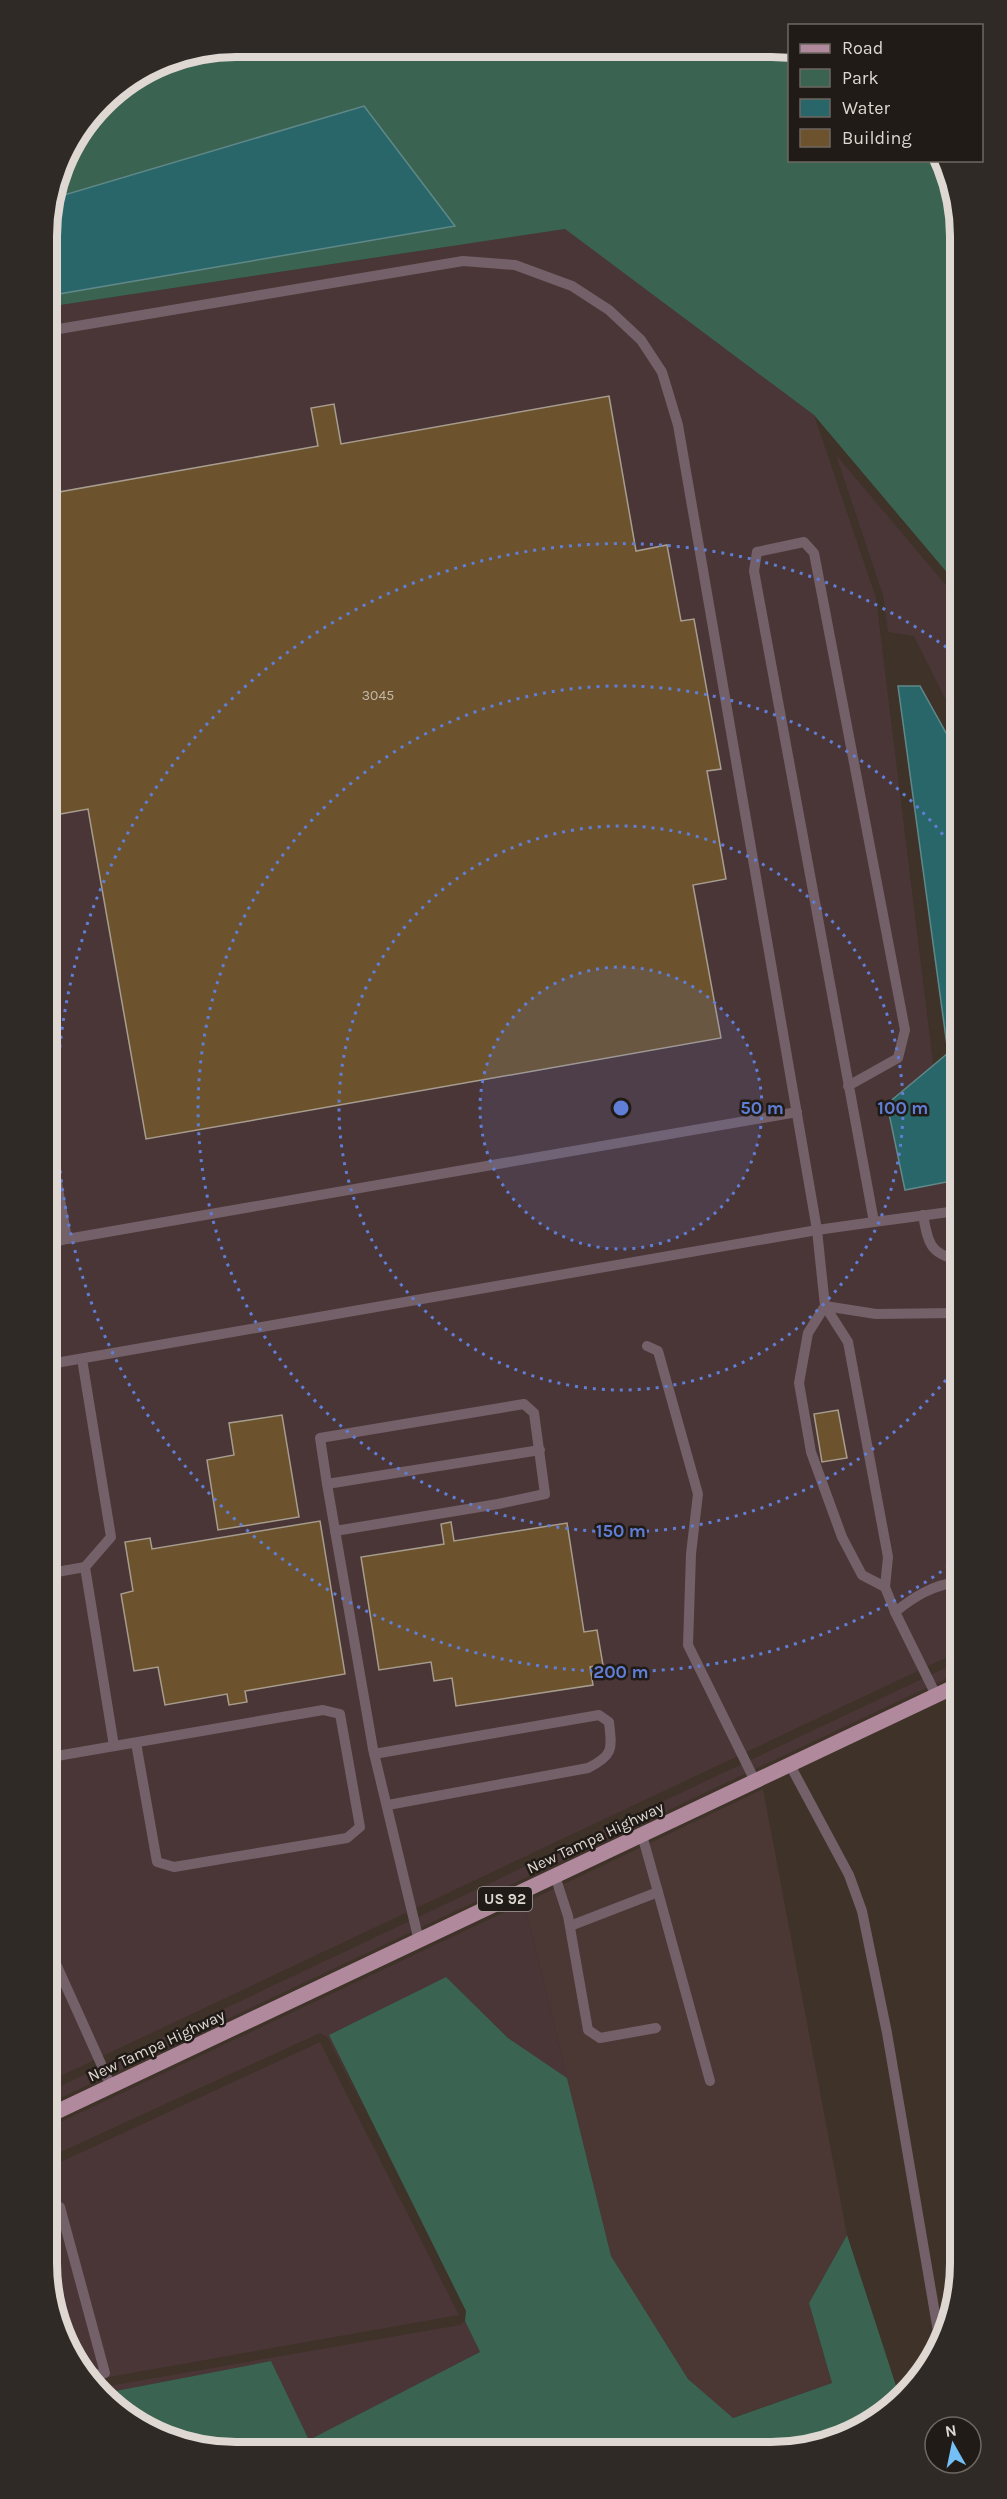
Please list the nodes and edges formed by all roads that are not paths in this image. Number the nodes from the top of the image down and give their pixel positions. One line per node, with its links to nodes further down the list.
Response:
1 (57, 329): 3 (lane)
2 (848, 1086): 2 (lane); 7 (lane)
3 (797, 1112): 8 (lane); 9 (lane)
4 (57, 1183): 9 (lane)
5 (950, 1212): 6 (lane)
6 (923, 1215): 7 (lane); 11 (lane)
7 (874, 1221): 8 (lane)
8 (817, 1230): 12 (lane); 15 (lane)
9 (67, 1239): 10 (lane)
10 (57, 1241)
11 (950, 1258)
12 (825, 1306): 13 (lane); 23 (lane); 23 (lane)
13 (950, 1313)
14 (647, 1346): 32 (lane)
15 (82, 1359): 16 (lane); 20 (lane)
16 (57, 1363)
17 (540, 1450): 18 (lane); 18 (lane); 19 (lane)
18 (327, 1484): 19 (lane)
19 (335, 1531): 29 (lane)
20 (85, 1567): 21 (lane); 28 (lane)
21 (57, 1572)
22 (950, 1583): 24 (lane)
23 (885, 1587): 24 (lane)
24 (895, 1612): 26 (lane)
25 (950, 1688): 26 (main road, New Tampa Highway / US 92)
26 (936, 1695): 31 (main road, New Tampa Highway / US 92)
27 (136, 1743): 27 (lane); 28 (lane)
28 (114, 1746): 30 (lane)
29 (374, 1754): 33 (lane); 33 (lane)
30 (57, 1756)
31 (790, 1765): 32 (main road, New Tampa Highway / US 92); 45 (lane)
32 (755, 1781): 34 (main road, New Tampa Highway / US 92)
33 (388, 1805): 38 (lane)
34 (642, 1835): 35 (main road, New Tampa Highway / US 92); 36 (lane)
35 (555, 1876): 37 (lane); 38 (main road, New Tampa Highway / US 92)
36 (658, 1892): 37 (lane); 41 (lane)
37 (570, 1926): 40 (lane)
38 (419, 1941): 42 (main road, New Tampa Highway / US 92)
39 (57, 1966): 42 (lane)
40 (656, 2028)
41 (710, 2080)
42 (111, 2086): 43 (main road, New Tampa Highway / US 92)
43 (57, 2112)
44 (57, 2207): 46 (lane)
45 (938, 2329)
46 (96, 2375)

